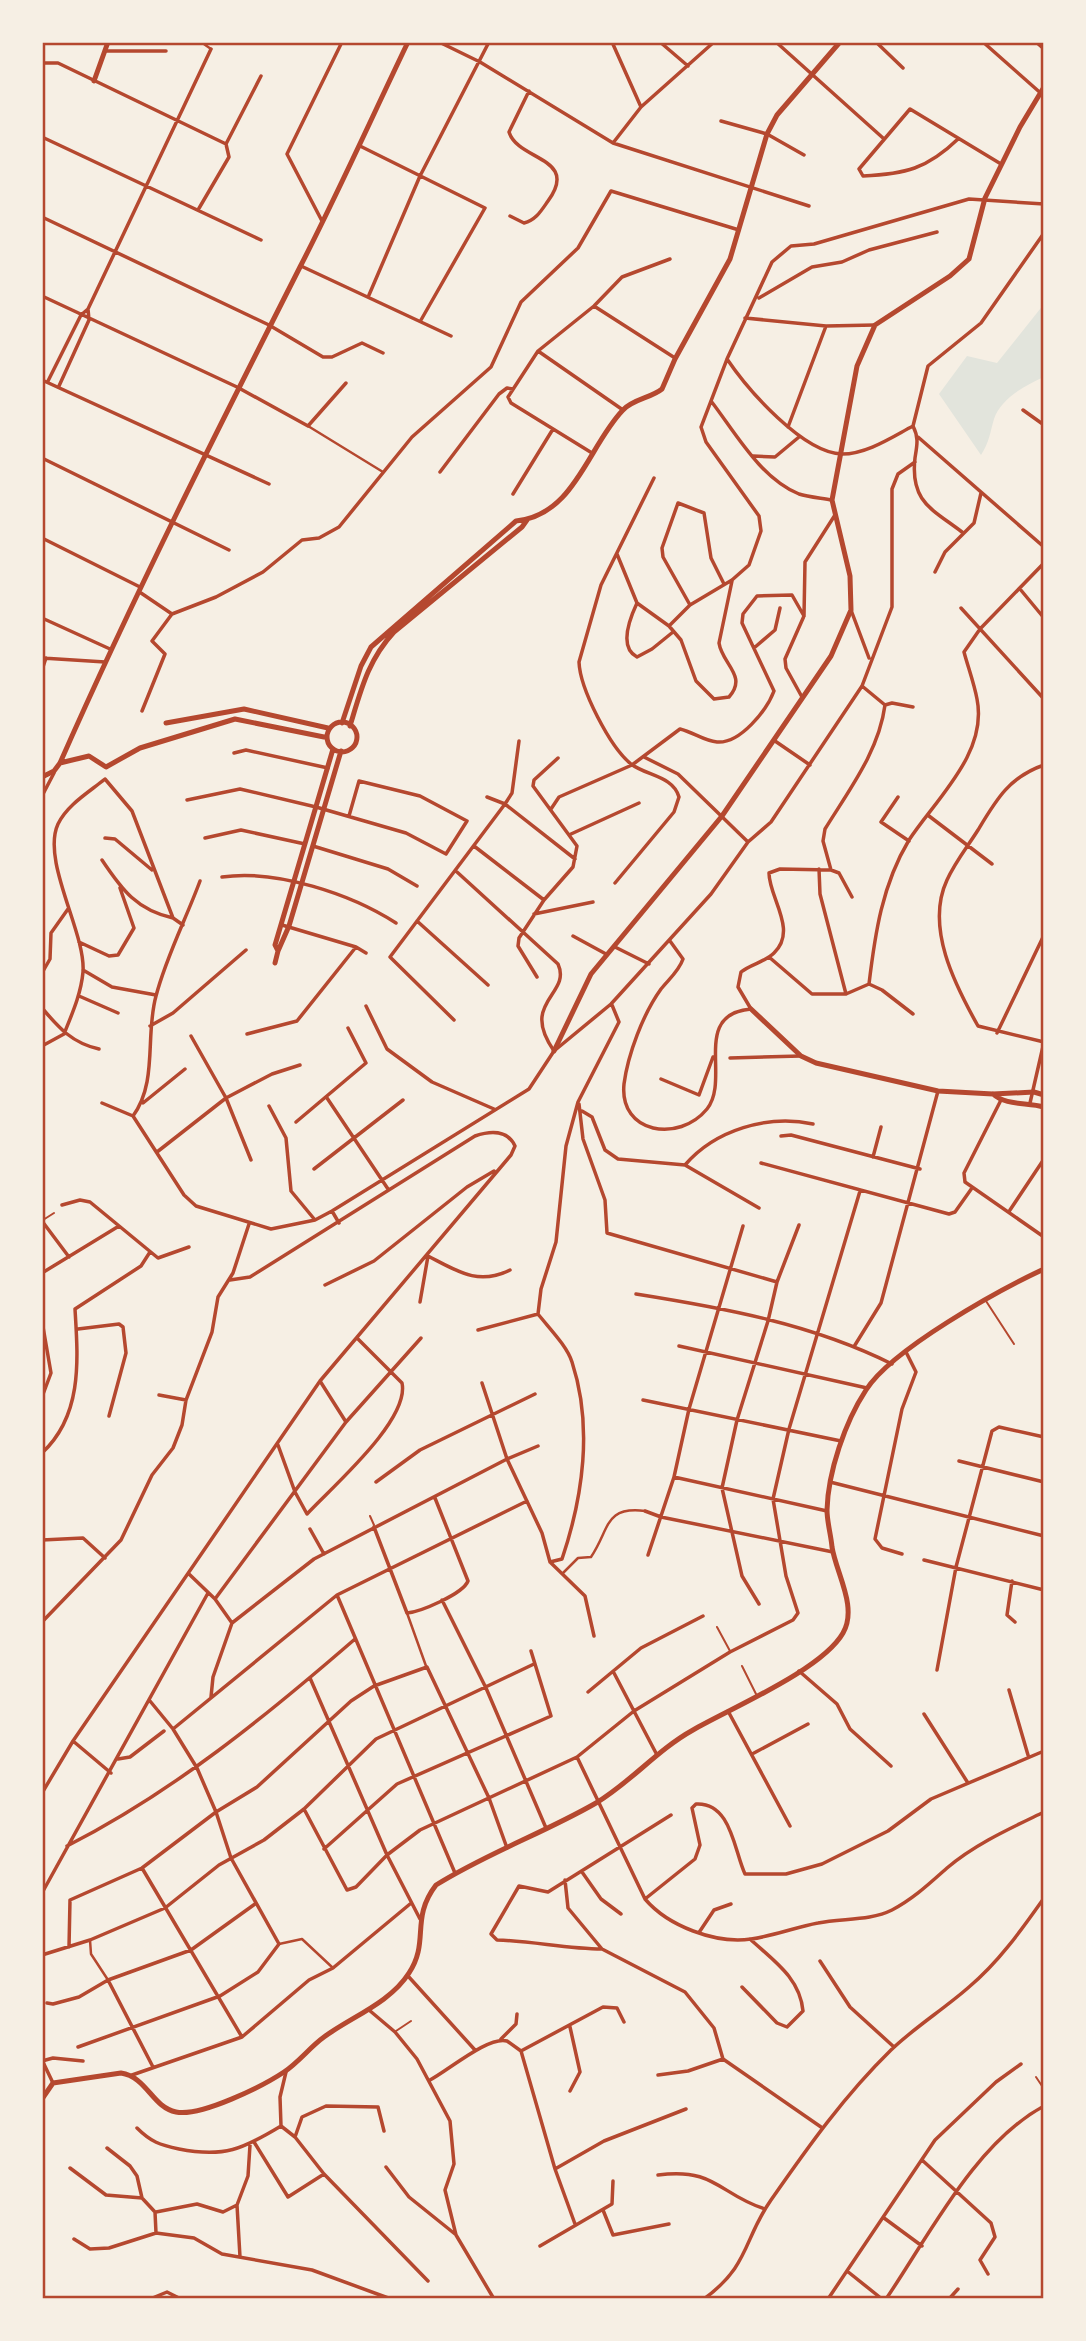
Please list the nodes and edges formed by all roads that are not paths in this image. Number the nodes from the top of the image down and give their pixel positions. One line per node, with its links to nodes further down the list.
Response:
1 (108, 42): 17 (street)
2 (201, 42): 15 (street)
3 (342, 42): 49 (street)
4 (408, 42): 37 (street)
5 (439, 42): 19 (street)
6 (489, 42): 19 (street)
7 (612, 42): 28 (street)
8 (660, 42): 21 (street)
9 (714, 42): 21 (street)
10 (776, 42): 23 (street)
11 (840, 42): 23 (street)
12 (876, 42): 22 (street)
13 (983, 42): 27 (street)
14 (1036, 42): 16 (street)
15 (211, 49): 29 (street)
16 (1044, 49)
17 (107, 51): 18 (street); 25 (street)
18 (166, 51)
19 (480, 62): 26 (street); 40 (street)
20 (42, 63): 25 (street)
21 (688, 66): 28 (street)
22 (903, 68)
23 (810, 75): 31 (street); 33 (street)
24 (261, 76): 36 (street)
25 (94, 81): 29 (street)
26 (529, 91): 35 (street); 47 (street)
27 (1043, 92): 39 (street)
28 (640, 107): 35 (street)
29 (176, 120): 36 (street); 41 (street)
30 (721, 121): 31 (street)
31 (767, 134): 38 (street); 42 (street)
32 (42, 137): 41 (street)
33 (883, 138): 34 (street); 34 (street)
34 (958, 139): 39 (street)
35 (613, 143): 42 (street)
36 (226, 144): 46 (street)
37 (358, 145): 40 (street); 49 (street)
38 (804, 155)
39 (1001, 164): 43 (street)
40 (420, 176): 57 (street); 65 (street)
41 (146, 184): 46 (street); 54 (street)
42 (753, 185): 45 (street); 50 (street)
43 (985, 198): 44 (street); 59 (street); 68 (street)
44 (1044, 204)
45 (810, 206)
46 (198, 210): 53 (street)
47 (510, 216)
48 (42, 217): 54 (street)
49 (322, 221): 56 (street)
50 (739, 230): 72 (street); 97 (street)
51 (937, 232): 59 (street)
52 (1044, 233): 85 (street)
53 (261, 240)
54 (115, 251): 61 (street); 66 (street)
55 (670, 259): 60 (street)
56 (301, 266): 57 (street); 66 (street)
57 (369, 295): 65 (street)
58 (42, 296): 62 (street)
59 (757, 299): 63 (street)
60 (594, 306): 70 (street); 72 (street)
61 (88, 309): 62 (street); 64 (street)
62 (81, 315): 64 (street); 75 (street)
63 (746, 318): 67 (street); 73 (street)
64 (89, 320): 77 (street); 78 (street)
65 (421, 320): 69 (street)
66 (269, 326): 71 (street); 78 (street)
67 (826, 326): 68 (street); 86 (street)
68 (875, 326): 92 (street)
69 (451, 336)
70 (538, 351): 79 (street); 81 (street)
71 (383, 353)
72 (675, 359): 81 (street)
73 (727, 359): 80 (street); 86 (street)
74 (42, 380): 75 (street)
75 (48, 381): 77 (street)
76 (346, 383): 84 (street)
77 (59, 386): 90 (street)
78 (237, 387): 84 (street); 90 (street)
79 (513, 389): 87 (street); 96 (street)
80 (710, 400): 93 (street); 113 (street)
81 (623, 410): 91 (street)
82 (1023, 410): 83 (street)
83 (1044, 425)
84 (308, 426): 97 (street)
85 (913, 426): 89 (street); 92 (street)
86 (788, 427): 88 (street)
87 (553, 429): 91 (street); 100 (street)
88 (799, 437): 92 (street); 93 (street)
89 (918, 437): 95 (street); 101 (street)
90 (206, 453): 99 (street); 105 (street)
91 (592, 453): 104 (street)
92 (841, 454): 102 (street)
93 (753, 456): 102 (street)
94 (42, 458): 105 (street)
95 (915, 462): 106 (street); 135 (street)
96 (440, 472)
97 (385, 473): 124 (street)
98 (654, 478): 110 (street)
99 (269, 484)
100 (513, 494)
101 (981, 494): 106 (street); 108 (street)
102 (832, 500): 103 (street)
103 (836, 514): 123 (street); 125 (street)
104 (527, 520): 117 (street); 118 (street)
105 (174, 521): 109 (street); 116 (street)
106 (962, 532): 112 (street)
107 (42, 538): 116 (street)
108 (1044, 547)
109 (229, 550)
110 (617, 554): 119 (street); 161 (street)
111 (1044, 563): 115 (street)
112 (935, 572)
113 (732, 580): 114 (street); 131 (street)
114 (724, 584): 120 (street); 120 (street)
115 (1020, 589): 127 (street); 129 (street)
116 (142, 590): 124 (street); 133 (street)
117 (428, 595): 118 (street); 130 (street)
118 (432, 602): 130 (street)
119 (637, 603): 128 (street); 131 (street)
120 (690, 606): 128 (street)
121 (780, 608): 132 (street)
122 (961, 608): 129 (street)
123 (851, 610): 135 (street); 141 (street)
124 (172, 614): 146 (street)
125 (804, 616): 132 (street); 141 (street)
126 (42, 618): 133 (street)
127 (1044, 618)
128 (669, 625): 131 (street)
129 (980, 629): 142 (street); 181 (street)
130 (392, 630): 137 (street); 139 (street)
131 (674, 632)
132 (754, 648): 158 (street)
133 (110, 649): 136 (street)
134 (44, 658): 136 (street); 138 (street)
135 (869, 660): 140 (street)
136 (105, 662): 160 (street)
137 (360, 666): 139 (street); 145 (street)
138 (42, 670)
139 (366, 671): 147 (street)
140 (862, 686): 143 (street); 162 (street)
141 (803, 699): 154 (street)
142 (1044, 699)
143 (885, 705): 144 (street); 195 (street)
144 (913, 707)
145 (347, 710): 147 (street); 149 (street)
146 (142, 711)
147 (354, 711): 150 (street)
148 (166, 723): 151 (street)
149 (342, 723): 150 (street); 151 (street)
150 (350, 726): 156 (street)
151 (328, 728): 152 (street)
152 (324, 737): 155 (street); 164 (street)
153 (519, 741): 175 (street)
154 (775, 741): 162 (street); 180 (street)
155 (333, 749): 156 (street); 165 (street)
156 (341, 751): 166 (street)
157 (234, 754): 165 (street)
158 (644, 757): 161 (street); 180 (street)
159 (558, 758): 178 (street)
160 (60, 763): 164 (street); 167 (street)
161 (632, 765): 178 (street); 201 (street)
162 (810, 765): 186 (street)
163 (1044, 765): 188 (street)
164 (106, 768): 169 (street)
165 (328, 768): 166 (street); 176 (street)
166 (337, 770): 177 (street)
167 (54, 771): 168 (street); 170 (street)
168 (42, 777)
169 (105, 779): 196 (street); 208 (street)
170 (42, 796)
171 (487, 797): 175 (street)
172 (898, 797): 185 (street)
173 (187, 800): 176 (street)
174 (639, 803): 182 (street)
175 (505, 804): 190 (street); 191 (street)
176 (316, 807): 177 (street); 187 (street)
177 (325, 809): 179 (street); 189 (street)
178 (551, 809): 182 (street)
179 (349, 816): 179 (street)
180 (722, 816): 186 (street); 222 (street)
181 (929, 816): 185 (street); 188 (street)
182 (571, 834): 191 (street)
183 (106, 838): 196 (street)
184 (205, 838): 187 (street)
185 (909, 841): 233 (street)
186 (748, 842): 219 (street)
187 (306, 844): 189 (street); 200 (street)
188 (969, 844): 193 (street); 247 (street)
189 (314, 846): 202 (street); 203 (street)
190 (474, 846): 197 (street); 206 (street)
191 (575, 859): 206 (street)
192 (102, 860): 204 (street)
193 (992, 864)
194 (819, 869): 195 (street); 227 (street); 236 (street)
195 (831, 870): 205 (street)
196 (154, 872): 210 (street)
197 (457, 872): 211 (street); 216 (street)
198 (222, 877): 200 (street)
199 (200, 881): 214 (street)
200 (293, 882): 202 (street); 213 (street)
201 (615, 883)
202 (301, 885): 212 (street); 215 (street)
203 (417, 886)
204 (120, 888): 210 (street); 220 (street)
205 (852, 897)
206 (544, 900): 209 (street)
207 (593, 902): 209 (street)
208 (68, 909): 220 (street); 231 (street)
209 (534, 914): 216 (street)
210 (173, 918): 214 (street)
211 (417, 921): 234 (street); 244 (street)
212 (397, 923)
213 (282, 925): 215 (street); 224 (street)
214 (183, 926): 235 (street)
215 (289, 926): 221 (street); 224 (street)
216 (523, 931): 232 (street); 254 (street)
217 (1044, 935): 247 (street)
218 (573, 936): 226 (street)
219 (670, 941): 229 (street); 255 (street)
220 (78, 942): 230 (street)
221 (356, 947): 225 (street); 249 (street)
222 (615, 947): 226 (street); 229 (street)
223 (246, 950): 245 (street)
224 (278, 951): 228 (street)
225 (366, 953)
226 (608, 955): 254 (street)
227 (769, 957): 236 (street); 241 (street)
228 (275, 963)
229 (649, 964): 238 (street)
230 (83, 970): 235 (street); 237 (street)
231 (42, 973)
232 (537, 977)
233 (869, 984): 236 (street); 243 (street)
234 (488, 985)
235 (156, 995): 245 (street)
236 (846, 995)
237 (79, 996): 242 (street); 248 (street)
238 (611, 1004): 254 (street); 270 (street)
239 (366, 1006): 276 (street)
240 (42, 1008): 248 (street)
241 (751, 1009): 255 (street); 256 (street)
242 (118, 1013)
243 (913, 1014)
244 (454, 1020)
245 (150, 1026): 273 (street)
246 (348, 1028): 267 (street)
247 (997, 1033): 251 (street)
248 (64, 1034): 252 (street); 253 (street)
249 (247, 1034)
250 (191, 1036): 266 (street)
251 (1044, 1042): 263 (street)
252 (42, 1046)
253 (99, 1049)
254 (554, 1051): 276 (street)
255 (714, 1055): 260 (street)
256 (801, 1056): 257 (street); 261 (street)
257 (730, 1058)
258 (300, 1065): 266 (street)
259 (185, 1069): 273 (street)
260 (661, 1079)
261 (938, 1091): 264 (street); 292 (street)
262 (1006, 1091): 263 (street); 264 (street); 269 (street)
263 (1034, 1092): 265 (street); 272 (street)
264 (993, 1094): 269 (street)
265 (1044, 1095)
266 (226, 1098): 284 (street); 287 (street)
267 (327, 1098): 279 (street); 283 (street)
268 (403, 1100): 283 (street)
269 (1001, 1101): 272 (street); 294 (street)
270 (578, 1102): 277 (street); 326 (street)
271 (102, 1103): 278 (street)
272 (1030, 1103): 275 (street)
273 (142, 1104): 278 (street)
274 (269, 1106): 304 (street)
275 (1044, 1107)
276 (494, 1109): 293 (street)
277 (582, 1111): 289 (street); 315 (street)
278 (133, 1116): 284 (street)
279 (296, 1122)
280 (813, 1124): 289 (street)
281 (881, 1126): 285 (street)
282 (781, 1136): 285 (street)
283 (353, 1138): 291 (street); 293 (street)
284 (157, 1152): 306 (street)
285 (873, 1157): 292 (street)
286 (1044, 1159): 300 (street)
287 (251, 1160)
288 (761, 1163): 296 (street)
289 (685, 1165): 299 (street)
290 (499, 1168): 295 (street); 313 (street); 321 (street)
291 (314, 1169)
292 (920, 1169): 297 (street)
293 (380, 1180): 295 (street); 301 (street)
294 (972, 1188): 297 (street); 300 (street)
295 (388, 1189): 305 (street)
296 (860, 1191): 297 (street); 331 (street)
297 (908, 1203): 335 (street)
298 (62, 1205): 308 (street)
299 (759, 1208)
300 (1010, 1210): 310 (street)
301 (332, 1211): 304 (street); 305 (street)
302 (54, 1213): 303 (lane)
303 (42, 1220): 314 (street)
304 (315, 1220): 306 (street)
305 (339, 1223): 319 (street)
306 (249, 1224): 319 (street)
307 (799, 1225): 320 (street)
308 (119, 1226): 312 (street); 314 (street)
309 (743, 1226): 315 (street)
310 (1044, 1237)
311 (189, 1247): 312 (street)
312 (150, 1252): 329 (street)
313 (428, 1256): 317 (street); 324 (street); 332 (street)
314 (69, 1257): 318 (street)
315 (732, 1268): 320 (street); 325 (street)
316 (1044, 1269): 323 (street)
317 (510, 1270)
318 (42, 1273)
319 (230, 1280): 349 (street)
320 (776, 1282): 328 (street)
321 (325, 1285)
322 (636, 1294): 325 (street)
323 (985, 1300): 334 (lane); 337 (street)
324 (420, 1302)
325 (719, 1308): 328 (street); 338 (street)
326 (538, 1314): 330 (street); 392 (street)
327 (42, 1321): 348 (street)
328 (768, 1321): 331 (street); 339 (street)
329 (77, 1329): 353 (street); 361 (street)
330 (478, 1330)
331 (819, 1332): 335 (street); 342 (street)
332 (358, 1338): 341 (street); 343 (street)
333 (421, 1338): 341 (street)
334 (1014, 1344)
335 (855, 1345): 340 (street)
336 (679, 1346): 338 (street)
337 (906, 1352): 340 (street); 371 (street)
338 (708, 1353): 339 (street); 351 (street)
339 (755, 1364): 342 (street); 354 (street)
340 (892, 1364): 345 (street)
341 (391, 1372): 355 (street); 370 (street)
342 (806, 1373): 345 (street); 356 (street)
343 (320, 1381): 355 (street); 359 (street)
344 (482, 1383): 352 (street)
345 (867, 1388): 358 (street)
346 (536, 1394): 352 (street)
347 (159, 1395): 349 (street)
348 (42, 1397)
349 (186, 1400): 391 (street)
350 (643, 1400): 351 (street)
351 (690, 1409): 354 (street); 365 (street)
352 (494, 1413): 362 (street); 366 (street)
353 (108, 1416)
354 (737, 1420): 356 (street); 369 (street)
355 (345, 1422): 370 (street)
356 (789, 1429): 358 (street); 373 (street)
357 (1044, 1437): 364 (street)
358 (843, 1442): 367 (street)
359 (278, 1445): 370 (street); 398 (street)
360 (538, 1446): 362 (street)
361 (42, 1453)
362 (507, 1459): 372 (street); 374 (street)
363 (958, 1461): 364 (street)
364 (984, 1467): 368 (street); 379 (street)
365 (674, 1477): 369 (street); 378 (street)
366 (376, 1482)
367 (830, 1482): 371 (street); 376 (street)
368 (1044, 1482)
369 (722, 1488): 373 (street); 382 (street)
370 (295, 1492): 403 (street)
371 (883, 1494): 379 (street); 388 (street)
372 (435, 1498): 380 (street); 385 (street)
373 (773, 1499): 376 (street); 386 (street)
374 (527, 1501): 385 (street); 394 (street)
375 (645, 1511): 378 (street); 397 (street)
376 (827, 1511): 387 (street)
377 (370, 1517): 380 (lane)
378 (661, 1517): 382 (street); 390 (street)
379 (970, 1518): 383 (street); 395 (street)
380 (374, 1527): 389 (street); 396 (street)
381 (310, 1529): 389 (street)
382 (732, 1533): 386 (street); 405 (street)
383 (1044, 1536)
384 (42, 1540): 391 (street)
385 (452, 1540): 396 (street); 404 (street)
386 (781, 1544): 387 (street); 415 (street)
387 (833, 1552): 420 (street)
388 (902, 1553)
389 (324, 1554): 410 (street)
390 (648, 1555)
391 (106, 1558): 408 (street)
392 (562, 1559): 394 (street); 397 (street)
393 (924, 1560): 395 (street)
394 (550, 1562): 397 (street)
395 (956, 1567): 399 (street); 419 (street)
396 (390, 1571): 402 (street); 406 (street)
397 (561, 1572): 412 (street)
398 (189, 1574): 401 (street); 440 (street)
399 (1012, 1581): 400 (street); 409 (street)
400 (1044, 1590)
401 (208, 1593): 403 (street); 429 (street)
402 (337, 1595): 413 (street); 428 (street)
403 (215, 1599): 410 (street)
404 (442, 1600): 406 (street); 424 (street)
405 (759, 1604)
406 (407, 1613): 418 (street)
407 (703, 1616): 421 (street)
408 (42, 1622)
409 (1015, 1622)
410 (232, 1623): 428 (street)
411 (717, 1627): 415 (lane)
412 (594, 1636)
413 (355, 1639): 422 (street); 423 (street)
414 (531, 1651): 416 (street)
415 (730, 1652): 431 (street)
416 (534, 1664): 424 (street); 439 (street)
417 (742, 1666): 427 (lane)
418 (427, 1667): 423 (street); 430 (street)
419 (937, 1670)
420 (799, 1671): 427 (street); 449 (street)
421 (614, 1673): 426 (street); 431 (street)
422 (310, 1678): 434 (street); 450 (street)
423 (374, 1686): 434 (street); 438 (street)
424 (486, 1688): 430 (street); 439 (street)
425 (1009, 1690): 445 (street)
426 (588, 1692)
427 (757, 1695): 432 (street)
428 (211, 1697): 436 (street)
429 (150, 1701): 436 (street); 447 (street)
430 (445, 1708): 438 (street); 442 (street)
431 (635, 1711): 444 (street); 446 (street)
432 (728, 1711): 443 (street); 444 (street)
433 (924, 1714): 454 (street)
434 (328, 1721): 448 (street); 460 (street)
435 (808, 1724): 443 (street)
436 (173, 1729): 450 (street)
437 (164, 1731): 447 (street)
438 (393, 1733): 448 (street); 452 (street)
439 (506, 1736): 442 (street); 453 (street)
440 (73, 1741): 451 (street); 455 (street)
441 (1044, 1751): 445 (street)
442 (467, 1753): 452 (street); 456 (street)
443 (753, 1754): 464 (street)
444 (657, 1755): 457 (street)
445 (1028, 1756): 454 (street)
446 (577, 1757): 453 (street); 457 (street)
447 (118, 1759): 451 (street)
448 (350, 1763): 458 (street); 459 (street)
449 (891, 1766)
450 (197, 1768): 460 (street); 466 (street)
451 (111, 1773): 466 (street)
452 (413, 1778): 459 (street); 463 (street)
453 (524, 1783): 456 (street); 465 (street)
454 (968, 1783): 478 (street)
455 (42, 1793)
456 (489, 1798): 463 (street); 467 (street)
457 (597, 1802): 465 (street); 469 (street)
458 (304, 1809): 468 (street); 471 (street)
459 (367, 1811): 468 (street); 470 (street)
460 (216, 1812): 471 (street); 472 (street)
461 (1044, 1812): 486 (street)
462 (671, 1815): 469 (street)
463 (436, 1823): 470 (street); 474 (street)
464 (790, 1826)
465 (546, 1828): 467 (street)
466 (67, 1846): 476 (street)
467 (507, 1848): 474 (street)
468 (324, 1849): 470 (street)
469 (620, 1849): 473 (street); 478 (street)
470 (387, 1855): 480 (street)
471 (231, 1858): 479 (street); 482 (street)
472 (142, 1868): 482 (street); 489 (street)
473 (582, 1872): 475 (street); 483 (street)
474 (455, 1873): 484 (street)
475 (565, 1880): 490 (street); 490 (street)
476 (42, 1893)
477 (1044, 1898): 510 (street)
478 (645, 1899): 485 (street)
479 (255, 1904): 488 (street); 491 (street)
480 (410, 1904): 484 (street); 494 (street)
481 (731, 1904): 485 (street)
482 (165, 1908): 487 (street); 491 (street)
483 (621, 1914)
484 (420, 1919): 495 (street)
485 (700, 1931): 486 (street)
486 (750, 1939): 497 (street)
487 (90, 1940): 489 (street); 496 (street)
488 (279, 1944): 494 (street); 498 (street)
489 (69, 1947): 492 (street)
490 (602, 1949): 513 (street)
491 (191, 1950): 496 (street); 498 (street)
492 (42, 1955)
493 (820, 1961): 510 (street)
494 (334, 1968): 507 (street)
495 (407, 1976): 500 (street); 511 (street)
496 (108, 1980): 499 (street); 504 (street)
497 (743, 1987)
498 (220, 1996): 504 (street); 507 (street)
499 (47, 2003)
500 (368, 2008): 506 (street); 518 (street)
501 (517, 2014): 508 (street)
502 (411, 2021): 506 (lane)
503 (624, 2022): 505 (street)
504 (131, 2027): 509 (street); 517 (street)
505 (570, 2027): 512 (street); 525 (street)
506 (395, 2032): 522 (street)
507 (242, 2037): 517 (street)
508 (501, 2039): 511 (street); 512 (street)
509 (78, 2047)
510 (894, 2047): 530 (street)
511 (475, 2050): 522 (street)
512 (521, 2051): 539 (street)
513 (723, 2059): 520 (street); 530 (street)
514 (42, 2061): 515 (street); 523 (street)
515 (83, 2061)
516 (1021, 2064): 536 (street)
517 (153, 2067): 519 (street)
518 (287, 2070): 519 (street); 529 (street)
519 (132, 2075): 523 (street)
520 (658, 2075)
521 (1036, 2077): 524 (lane)
522 (430, 2080): 553 (street)
523 (54, 2083): 526 (street)
524 (1044, 2089)
525 (570, 2091)
526 (42, 2099)
527 (1044, 2106): 543 (street)
528 (686, 2109): 539 (street)
529 (281, 2126): 533 (street); 534 (street)
530 (821, 2127): 546 (street)
531 (137, 2128): 534 (street)
532 (384, 2131): 533 (street)
533 (295, 2137): 540 (street)
534 (252, 2143): 540 (street); 545 (street)
535 (107, 2148): 544 (street)
536 (921, 2160): 543 (street); 549 (street)
537 (386, 2167): 553 (street)
538 (70, 2168): 544 (street)
539 (555, 2169): 550 (street)
540 (324, 2174): 560 (street)
541 (658, 2175): 546 (street)
542 (613, 2181): 547 (street)
543 (958, 2192): 556 (street); 559 (street)
544 (142, 2198): 548 (street)
545 (237, 2205): 548 (street); 557 (street)
546 (765, 2209): 566 (street)
547 (603, 2210): 550 (street); 551 (street)
548 (155, 2212): 552 (street)
549 (884, 2218): 556 (street); 558 (street)
550 (575, 2224): 555 (street)
551 (668, 2224)
552 (156, 2233): 554 (street); 557 (street)
553 (456, 2235): 565 (street)
554 (74, 2239)
555 (540, 2246)
556 (922, 2246): 568 (street)
557 (240, 2256): 564 (street)
558 (847, 2271): 567 (street); 568 (street)
559 (988, 2274)
560 (428, 2281)
561 (958, 2289): 569 (street)
562 (150, 2299): 563 (street)
563 (181, 2299)
564 (391, 2299)
565 (494, 2299)
566 (704, 2299)
567 (828, 2299)
568 (884, 2299)
569 (949, 2299)

